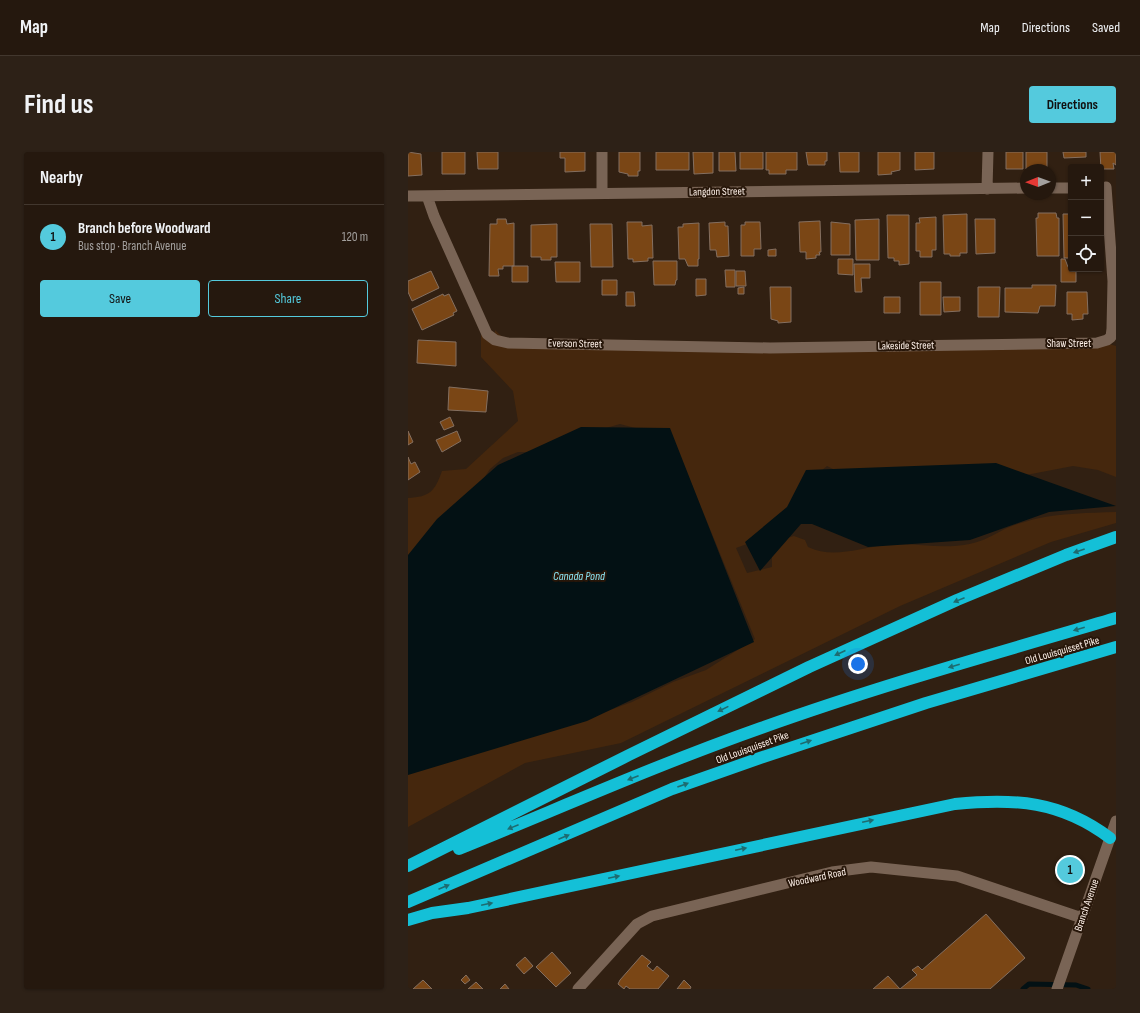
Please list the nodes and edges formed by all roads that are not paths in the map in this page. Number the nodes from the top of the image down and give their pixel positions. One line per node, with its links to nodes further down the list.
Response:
1 (602, 152): 8 (street)
2 (988, 152): 4 (street)
3 (1108, 187): 11 (street, Shaw Street)
4 (987, 188): 5 (street, Langdon Street); 8 (street, Langdon Street)
5 (1020, 188)
6 (1056, 188): 7 (street)
7 (1068, 188)
8 (602, 193): 10 (street, Langdon Street)
9 (408, 196): 10 (street, Langdon Street)
10 (427, 196): 12 (street, Everson Street)
11 (996, 343): 12 (street, Lakeside Street)
12 (815, 347)
13 (1116, 537): 18 (highway, one-way to 18)
14 (1116, 618): 19 (highway, Old Louisquisset Pike, one-way to 19)
15 (1116, 647): 20 (highway, Old Louisquisset Pike, one-way to 15)
16 (1116, 822): 17 (street, Branch Avenue)
17 (1110, 838): 21 (street, Branch Avenue); 22 (highway, one-way to 17)
18 (408, 866)
19 (408, 870)
20 (408, 902)
21 (1082, 918): 23 (street, Woodward Road); 24 (street, Branch Avenue)
22 (408, 920)
23 (578, 989)
24 (1057, 989)

